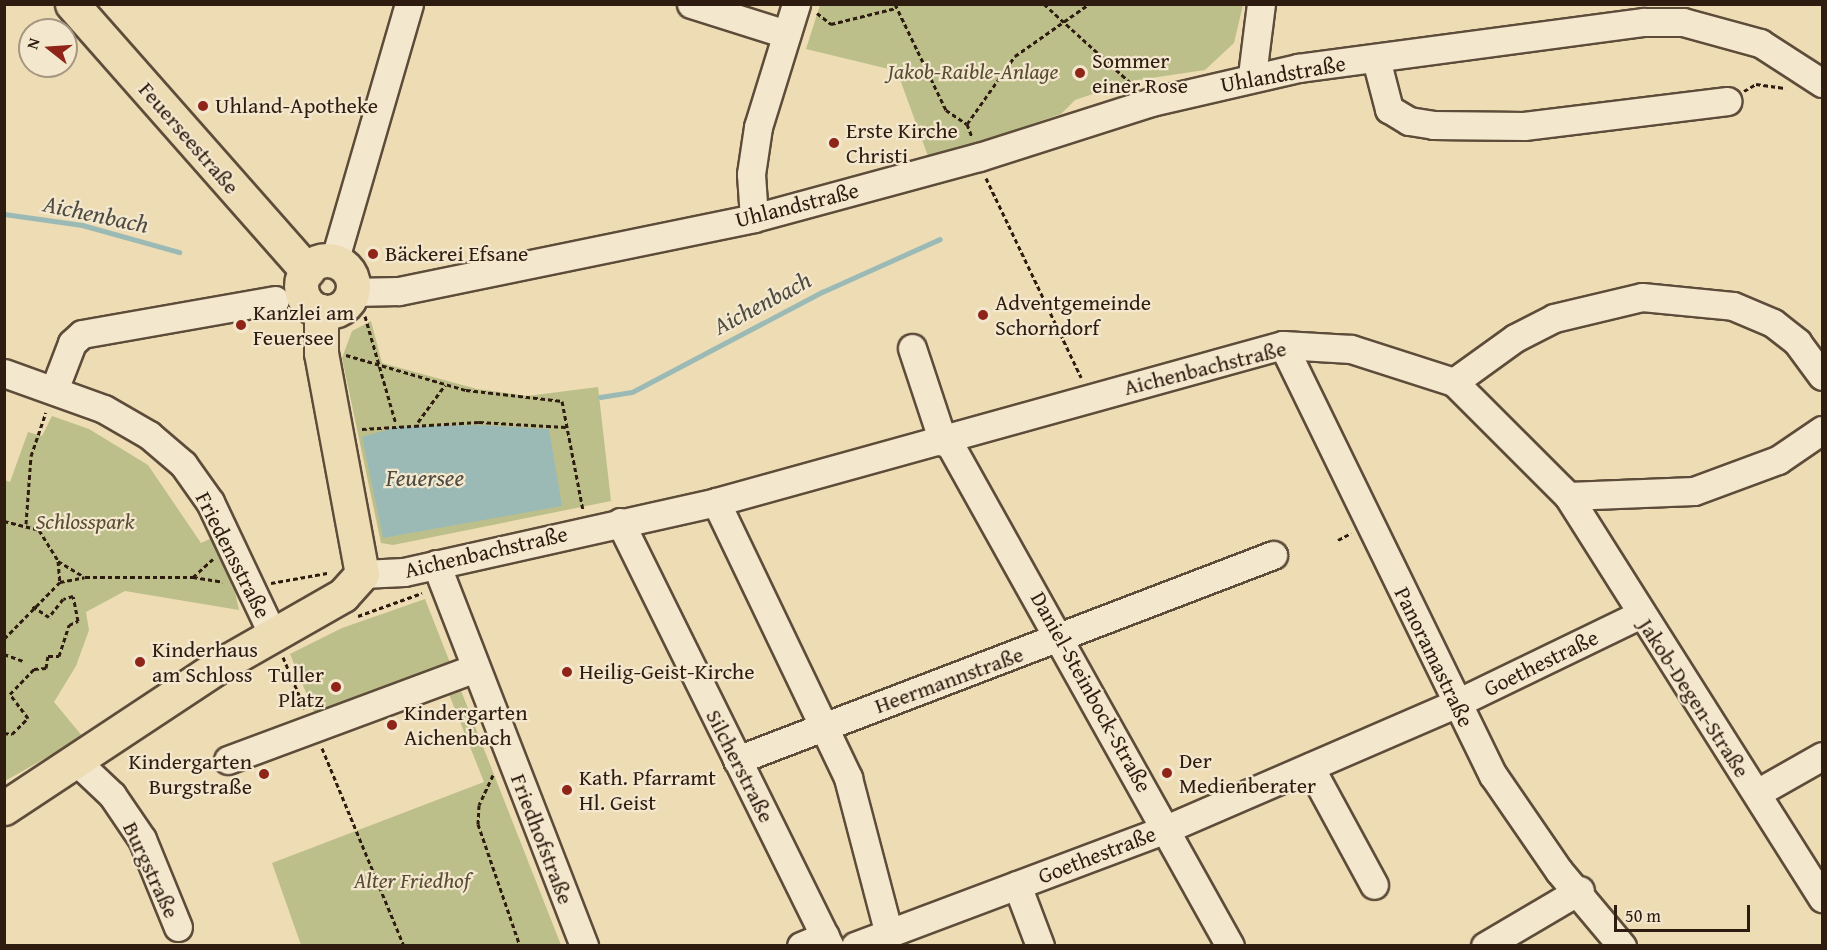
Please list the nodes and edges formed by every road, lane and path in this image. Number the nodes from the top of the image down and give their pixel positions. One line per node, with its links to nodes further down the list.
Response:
1 (72, 4): 20 (main road, Feuerseestraße)
2 (409, 4): 20 (street)
3 (691, 4): 10 (street)
4 (1044, 4): 9 (path)
5 (1089, 4): 9 (path)
6 (1261, 4): 12 (street)
7 (895, 6): 8 (path); 17 (path)
8 (805, 8): 10 (street)
9 (1063, 21): 16 (path); 17 (path)
10 (786, 34): 19 (street)
11 (1376, 59): 12 (street, Uhlandstraße); 13 (street, Uhlandstraße); 15 (street, Uhlandstraße)
12 (1252, 75): 16 (street, Uhlandstraße)
13 (1822, 83)
14 (1796, 92): 15 (path)
15 (1727, 101)
16 (1151, 102): 18 (street, Uhlandstraße)
17 (967, 124): 18 (path)
18 (979, 157): 19 (street, Uhlandstraße); 33 (path)
19 (754, 218): 22 (street, Uhlandstraße)
20 (320, 266): 22 (main road, Feuerseestraße); 23 (main road)
21 (275, 300): 32 (street)
22 (359, 304): 23 (main road); 27 (path)
23 (321, 311): 38 (main road)
24 (1283, 345): 30 (street, Aichenbachstraße); 33 (street, Aichenbachstraße); 62 (street, Panoramastraße)
25 (912, 348): 39 (street, Daniel-Steinbock-Straße)
26 (338, 352): 27 (path)
27 (378, 366): 31 (path); 35 (path)
28 (4, 374): 32 (street, Friedensstraße)
29 (1822, 376): 30 (street)
30 (1454, 382): 40 (street, Aichenbachstraße)
31 (445, 385): 34 (path); 36 (path)
32 (54, 390): 45 (path); 46 (street, Friedensstraße)
33 (1090, 396): 39 (street, Aichenbachstraße)
34 (417, 423): 35 (path); 36 (path)
35 (396, 424): 38 (path)
36 (566, 427): 42 (path)
37 (1822, 430): 40 (street)
38 (339, 433): 50 (main road)
39 (945, 442): 41 (street, Aichenbachstraße); 57 (street, Daniel-Steinbock-Straße)
40 (1568, 496): 55 (street, Jakob-Degen-Straße)
41 (716, 502): 44 (street, Aichenbachstraße); 63 (street)
42 (582, 506)
43 (4, 521): 45 (path)
44 (620, 522): 49 (street, Aichenbachstraße); 69 (street, Silcherstraße)
45 (26, 524): 48 (path)
46 (229, 544): 51 (path); 53 (street, Friedensstraße)
47 (1273, 555): 57 (street, Heermannstraße)
48 (58, 561): 51 (path); 52 (path)
49 (436, 564): 50 (street, Aichenbachstraße); 61 (street, Friedhofstraße)
50 (363, 570): 53 (path); 58 (main road)
51 (85, 577): 52 (path)
52 (60, 582): 54 (path)
53 (250, 587): 58 (street, Friedensstraße)
54 (32, 606): 56 (path); 65 (path)
55 (1639, 615): 62 (street, Goethestraße); 72 (street, Jakob-Degen-Straße)
56 (4, 639)
57 (1063, 639): 63 (street, Heermannstraße); 74 (street, Daniel-Steinbock-Straße)
58 (277, 645): 64 (path); 67 (main road)
59 (4, 654): 60 (path)
60 (23, 661)
61 (475, 669): 64 (street); 84 (street, Friedhofstraße)
62 (1457, 704): 71 (street, Goethestraße); 77 (street, Panoramastraße)
63 (826, 724): 69 (street, Heermannstraße); 80 (street)
64 (314, 731): 68 (street); 82 (path)
65 (4, 733)
66 (1822, 756): 72 (street)
67 (75, 760): 73 (main road); 79 (street, Burgstraße)
68 (228, 760)
69 (737, 760): 81 (street, Silcherstraße)
70 (497, 767): 83 (path)
71 (1310, 767): 74 (street, Goethestraße); 76 (street)
72 (1757, 794): 78 (street, Jakob-Degen-Straße)
73 (4, 808)
74 (1166, 829): 75 (street, Goethestraße); 87 (street, Daniel-Steinbock-Straße)
75 (1017, 885): 80 (street, Goethestraße); 86 (street, Goethestraße)
76 (1374, 885)
77 (1580, 890): 88 (street); 89 (street, Panoramastraße)
78 (1822, 898)
79 (178, 927)
80 (889, 934): 85 (street, Goethestraße)
81 (818, 942)
82 (404, 945)
83 (520, 945)
84 (584, 945)
85 (855, 945)
86 (1040, 945)
87 (1230, 945)
88 (1485, 945)
89 (1622, 945)

